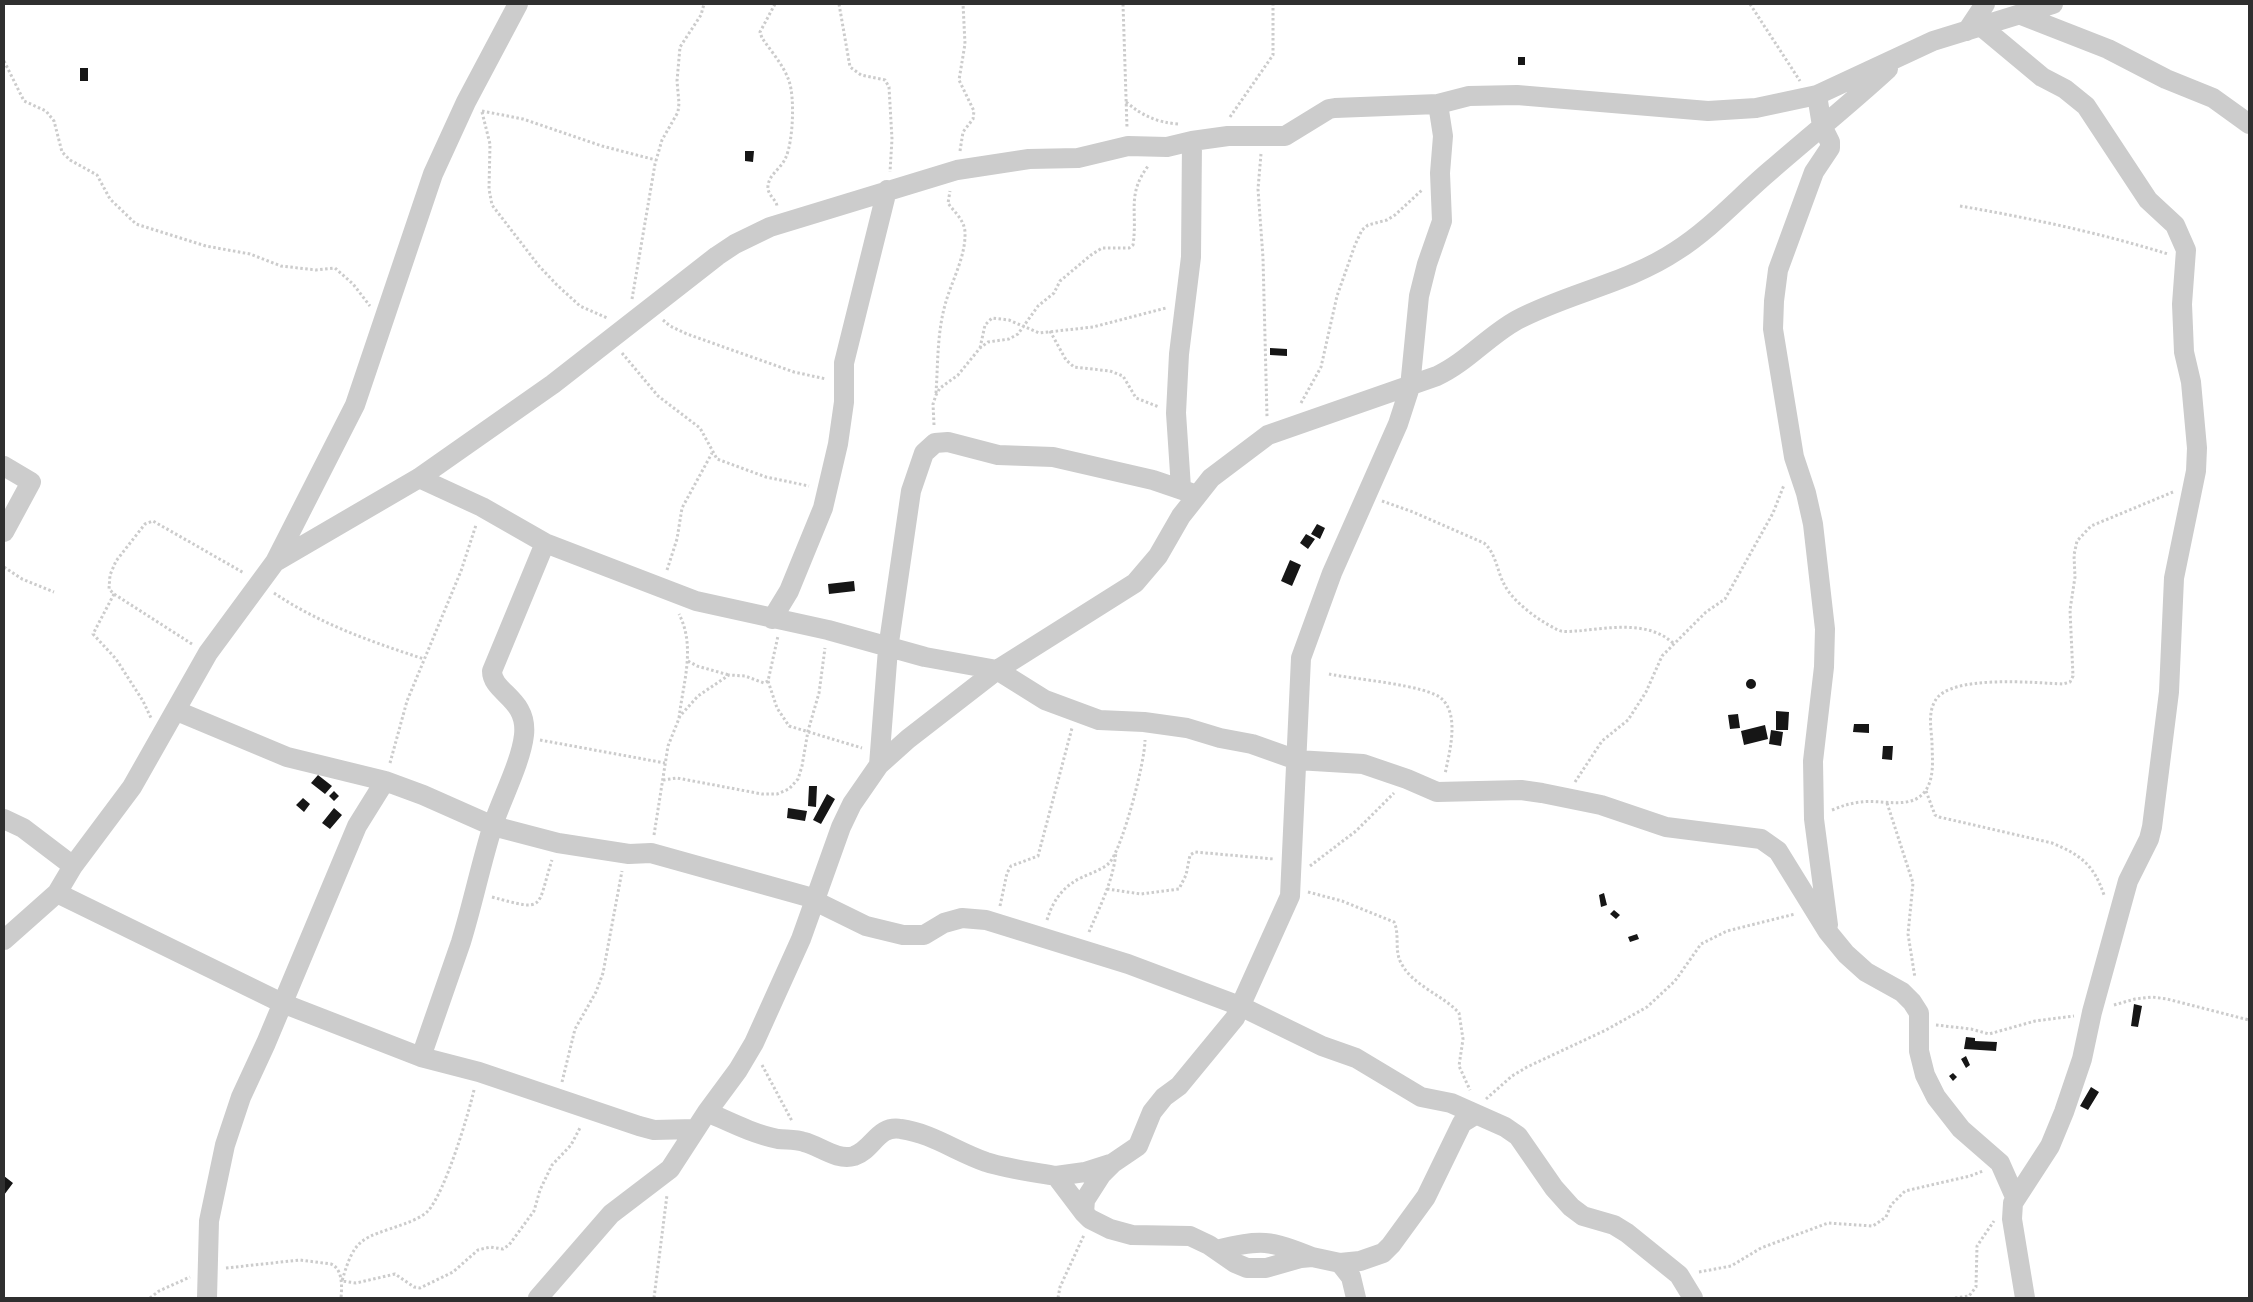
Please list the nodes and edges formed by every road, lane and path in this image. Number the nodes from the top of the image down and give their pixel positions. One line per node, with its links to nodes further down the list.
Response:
1 (518, 4): 18 (street)
2 (704, 4): 27 (path)
3 (775, 4): 32 (path)
4 (839, 4): 30 (path)
5 (963, 4): 28 (path)
6 (1123, 4): 16 (path)
7 (1273, 4): 19 (path)
8 (1750, 4): 15 (path)
9 (1985, 4): 12 (street)
10 (2053, 4): 11 (street)
11 (2020, 15): 12 (street); 21 (street)
12 (1975, 29): 13 (street); 33 (street)
13 (1901, 58): 15 (street); 22 (street)
14 (4, 61): 36 (path)
15 (1814, 95): 17 (street); 22 (street)
16 (1125, 102): 20 (path); 25 (path)
17 (1438, 104): 23 (street); 29 (street)
18 (474, 107): 27 (path); 36 (street); 38 (path)
19 (1226, 121)
20 (1180, 124)
21 (2249, 124)
22 (1822, 126): 42 (street); 49 (street)
23 (1268, 136): 24 (street); 46 (path)
24 (1192, 141): 26 (street); 34 (street)
25 (1128, 146): 26 (street); 28 (street)
26 (1167, 147): 37 (path)
27 (656, 160): 38 (path)
28 (957, 170): 30 (street); 43 (path)
29 (1440, 173): 42 (street); 45 (path)
30 (887, 190): 32 (street); 41 (street)
31 (1960, 206): 33 (path)
32 (776, 225): 35 (street)
33 (2186, 250): 52 (street)
34 (1186, 301): 39 (path); 44 (street)
35 (649, 308): 38 (street); 41 (path)
36 (384, 324): 59 (street)
37 (1025, 327): 39 (path); 40 (path); 40 (path)
38 (621, 330): 48 (path); 51 (street)
39 (1050, 331): 44 (path)
40 (980, 348): 43 (path)
41 (844, 381): 53 (street)
42 (1410, 386): 45 (street); 55 (street)
43 (936, 395): 47 (path)
44 (1176, 413): 54 (street)
45 (1290, 426): 46 (street)
46 (1268, 436): 54 (street)
47 (935, 444): 54 (street); 68 (street)
48 (712, 453): 53 (path); 62 (path)
49 (1794, 457): 67 (path); 94 (street)
50 (4, 466): 57 (street)
51 (419, 478): 56 (street); 59 (street)
52 (2193, 484): 89 (path); 109 (street)
53 (827, 490): 65 (street)
54 (1189, 491): 72 (street)
55 (1367, 496): 67 (path); 84 (street)
56 (482, 508): 58 (street); 70 (path)
57 (4, 532)
58 (545, 543): 62 (street); 81 (street)
59 (275, 562): 61 (street)
60 (4, 567): 63 (path)
61 (259, 582): 64 (path); 69 (street); 70 (path)
62 (664, 589): 65 (street); 71 (path)
63 (54, 592)
64 (114, 594): 69 (path); 82 (path)
65 (777, 620): 66 (street); 75 (path)
66 (828, 630): 68 (street); 80 (path)
67 (1674, 644): 91 (path)
68 (888, 648): 72 (street); 83 (street)
69 (208, 653): 76 (street)
70 (424, 659): 88 (path)
71 (688, 661): 74 (path); 78 (path)
72 (997, 670): 77 (street); 83 (street)
73 (1330, 674): 90 (path)
74 (730, 676): 75 (path); 78 (path)
75 (768, 681): 80 (path)
76 (177, 711): 82 (street); 88 (street)
77 (1076, 713): 79 (street); 108 (path)
78 (678, 721): 85 (path)
79 (1144, 722): 84 (street); 97 (path)
80 (808, 731): 83 (path); 87 (path)
81 (524, 735): 85 (path); 95 (street)
82 (161, 738): 101 (street)
83 (879, 760): 106 (street)
84 (1297, 760): 86 (street); 100 (street)
85 (665, 763): 87 (path)
86 (1407, 779): 90 (street); 100 (path)
87 (662, 780): 98 (path)
88 (385, 781): 95 (street); 115 (street)
89 (1926, 791): 92 (path); 109 (path)
90 (1442, 792): 91 (street)
91 (1564, 799): 107 (street)
92 (1887, 802): 94 (path); 114 (path)
93 (4, 819): 101 (street)
94 (1814, 819): 110 (street)
95 (493, 826): 96 (street); 104 (street)
96 (558, 843): 99 (street); 104 (path)
97 (1116, 848): 103 (path); 111 (path)
98 (651, 853): 99 (street); 106 (street)
99 (628, 854): 123 (path)
100 (1290, 862): 102 (street); 103 (path)
101 (73, 866): 105 (street)
102 (1290, 886): 116 (street); 125 (path)
103 (1107, 889): 113 (path)
104 (474, 892): 121 (street)
105 (57, 894): 112 (street); 115 (street)
106 (816, 900): 108 (street); 120 (street)
107 (1814, 909): 110 (street); 127 (path)
108 (997, 923): 111 (street)
109 (2117, 923): 117 (street)
110 (1828, 932): 118 (street)
111 (1042, 938): 113 (street)
112 (4, 940)
113 (1082, 950): 116 (street)
114 (1916, 980)
115 (282, 1003): 121 (street); 140 (street)
116 (1240, 1006): 125 (street); 130 (street)
117 (2092, 1012): 118 (path); 119 (path); 134 (street)
118 (1918, 1013): 131 (street)
119 (2249, 1020)
120 (754, 1043): 126 (street); 129 (path)
121 (421, 1057): 122 (street)
122 (479, 1072): 123 (street); 142 (path)
123 (558, 1098): 124 (street)
124 (590, 1110): 128 (street); 142 (path)
125 (1468, 1110): 127 (street); 139 (street)
126 (707, 1112): 128 (street); 129 (street)
127 (1494, 1123): 141 (street)
128 (695, 1129): 132 (street)
129 (804, 1141): 133 (street)
130 (1113, 1163): 133 (street); 135 (street)
131 (2000, 1164): 134 (street); 141 (path)
132 (670, 1170): 146 (street); 147 (path)
133 (1056, 1176): 135 (street)
134 (2015, 1197): 152 (street)
135 (1087, 1216): 137 (street); 148 (path)
136 (1995, 1220): 151 (path)
137 (1216, 1250): 138 (street); 138 (street)
138 (1312, 1257): 139 (street)
139 (1340, 1264): 149 (street)
140 (206, 1268): 142 (path); 143 (path); 144 (street)
141 (1679, 1275): 150 (street)
142 (342, 1281): 145 (path)
143 (150, 1298)
144 (206, 1298)
145 (341, 1298)
146 (538, 1298)
147 (654, 1298)
148 (1058, 1298)
149 (1356, 1298)
150 (1692, 1298)
151 (1955, 1298)
152 (2025, 1298)

